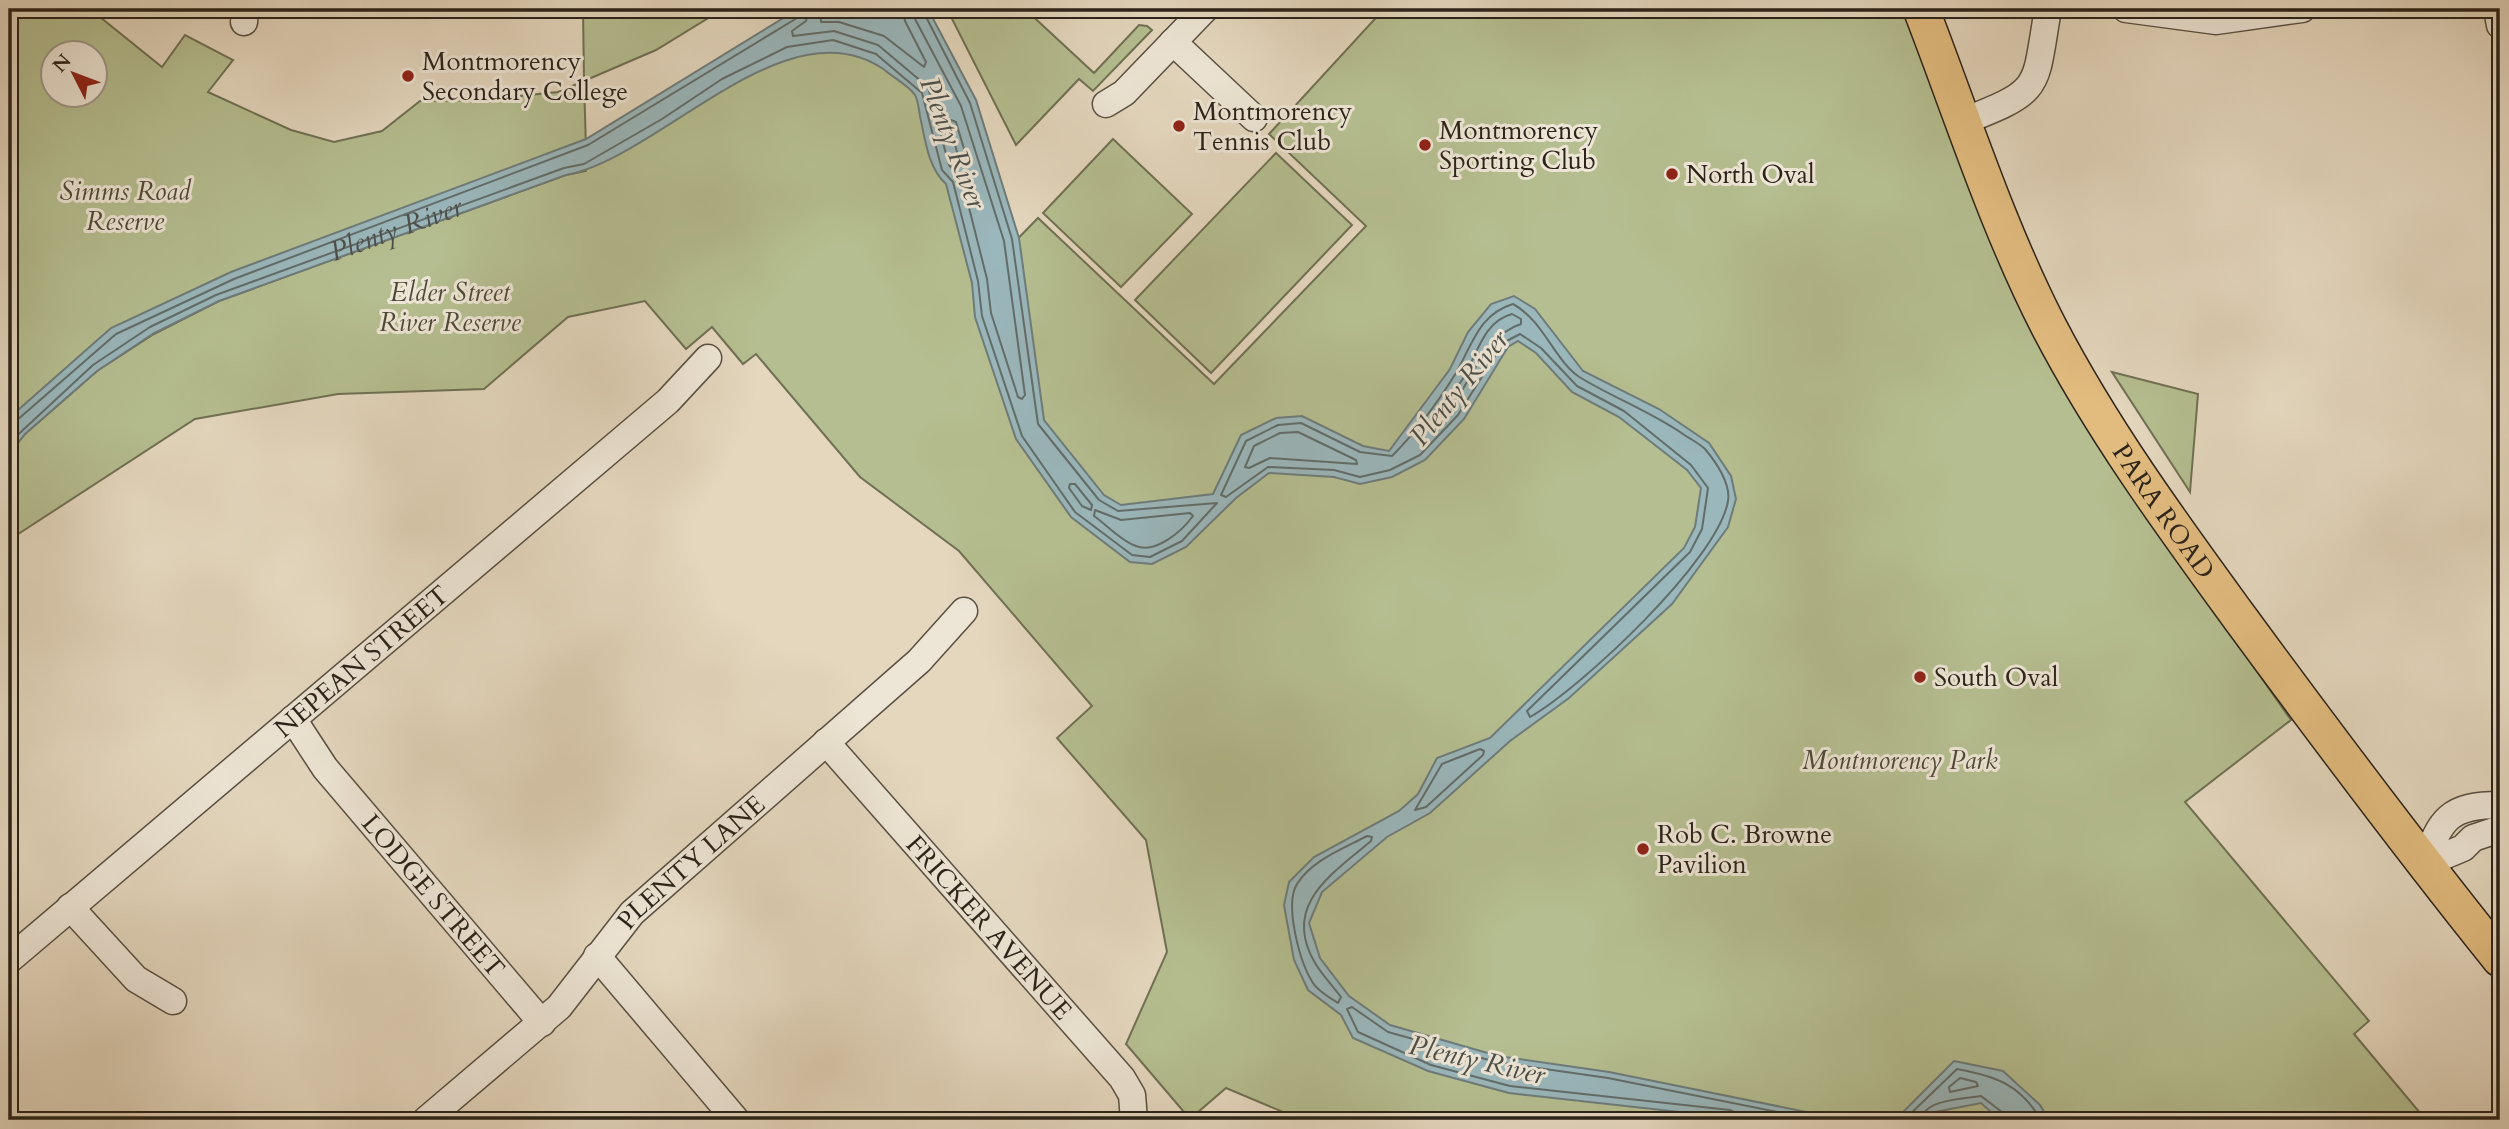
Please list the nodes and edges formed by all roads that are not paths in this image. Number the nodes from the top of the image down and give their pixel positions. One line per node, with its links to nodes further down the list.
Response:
1 (1205, 9): 8 (street)
2 (1921, 9): 11 (main road, PARA ROAD)
3 (2048, 9): 11 (street)
4 (2126, 9): 5 (street)
5 (2302, 9)
6 (2497, 9): 7 (street)
7 (2500, 25)
8 (1172, 42): 9 (street); 10 (street)
9 (1106, 104)
10 (1254, 118)
11 (1964, 121): 18 (main road, PARA ROAD)
12 (708, 358): 14 (street, NEPEAN STREET)
13 (964, 611): 15 (street, PLENTY LANE)
14 (286, 724): 19 (street, NEPEAN STREET); 24 (street, LODGE STREET)
15 (826, 742): 20 (street, PLENTY LANE); 27 (street, FRICKER AVENUE)
16 (2500, 805): 18 (street)
17 (2500, 829): 18 (street)
18 (2424, 864): 21 (main road, PARA ROAD)
19 (70, 907): 22 (street, NEPEAN STREET); 23 (street)
20 (597, 956): 24 (street, PLENTY LANE); 26 (street)
21 (2500, 959)
22 (9, 960)
23 (173, 1001)
24 (541, 1023): 25 (street, PLENTY LANE)
25 (426, 1120)
26 (736, 1120)
27 (1134, 1120)

